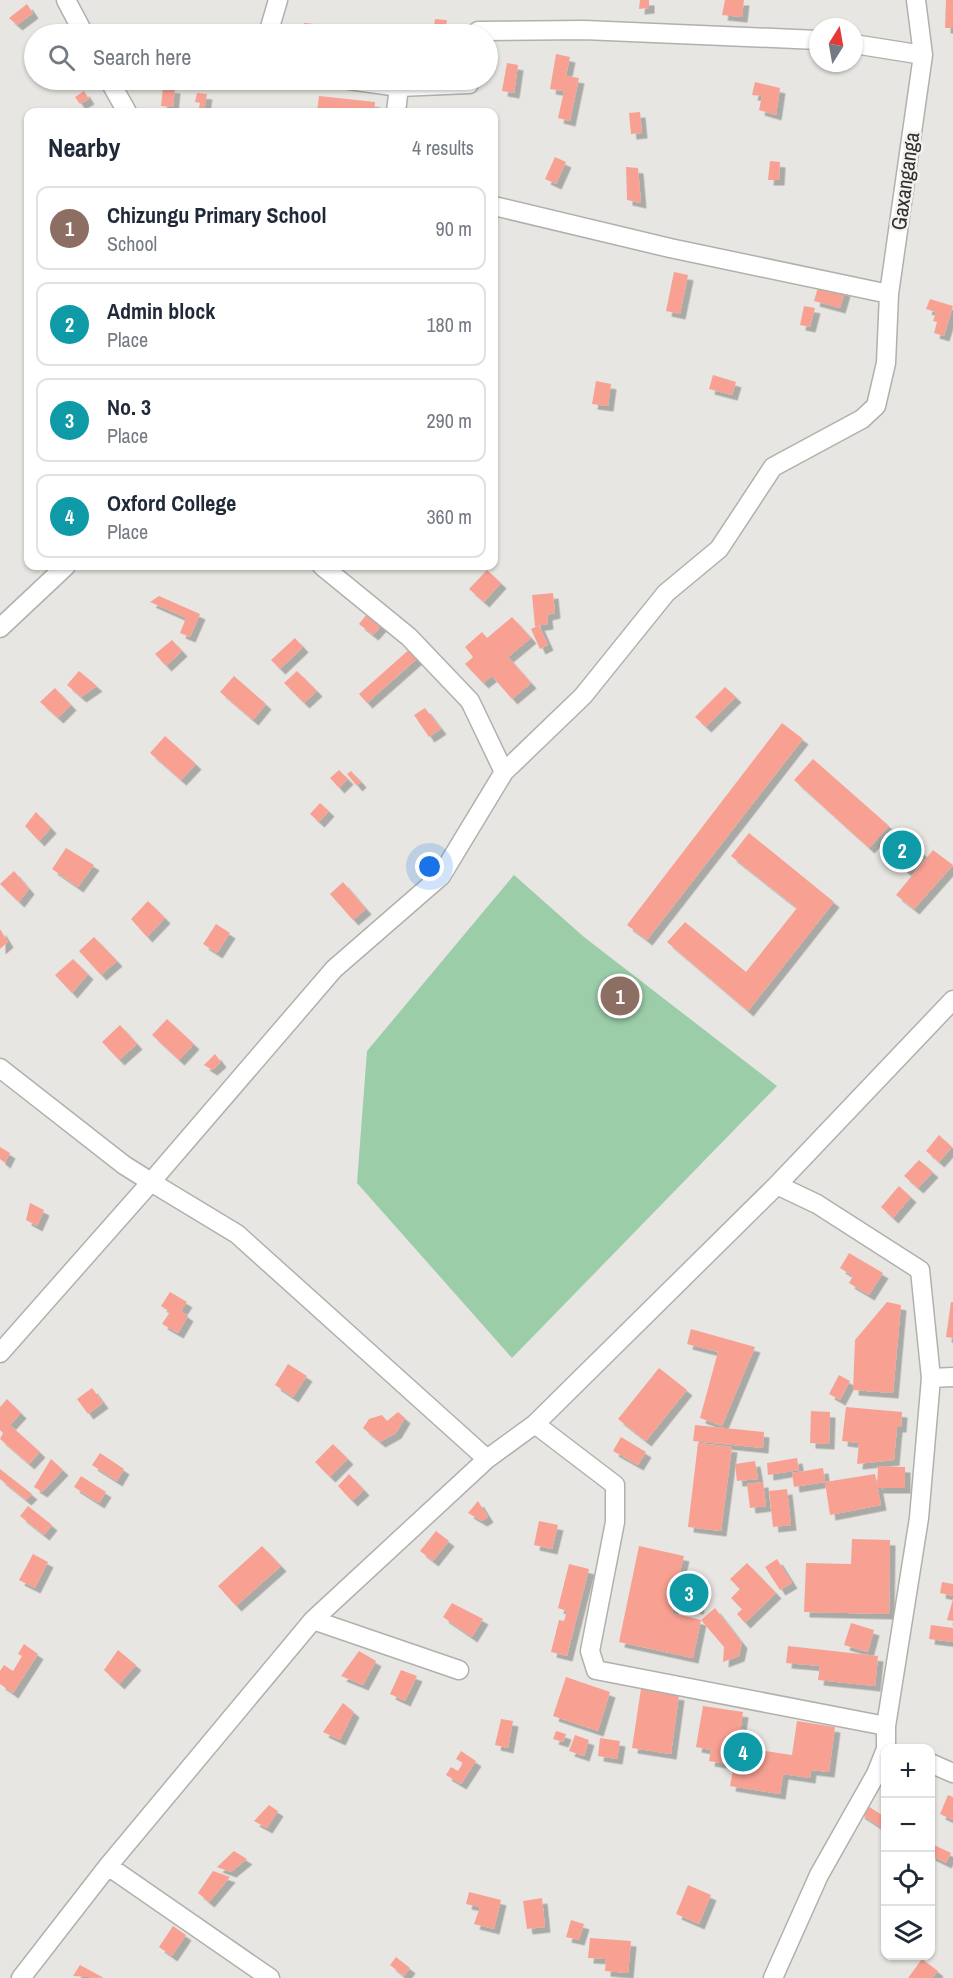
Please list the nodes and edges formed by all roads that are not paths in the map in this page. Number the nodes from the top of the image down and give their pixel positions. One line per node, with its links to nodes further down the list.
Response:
1 (66, 0): 4 (street)
2 (278, 0): 5 (street)
3 (916, 0): 9 (street, Gaxanganga)
4 (79, 24)
5 (271, 24)
6 (498, 31): 7 (street)
7 (809, 40)
8 (863, 45): 9 (street)
9 (923, 55): 15 (street, Gaxanganga)
10 (114, 90): 12 (street)
11 (399, 90): 13 (street)
12 (124, 108)
13 (396, 108)
14 (498, 207): 15 (street)
15 (890, 294): 19 (street, Gaxanganga)
16 (62, 570): 18 (street)
17 (327, 570): 19 (street)
18 (0, 628)
19 (504, 772): 22 (street, Gaxanganga)
20 (953, 1000): 23 (street)
21 (0, 1068): 22 (street)
22 (151, 1182): 24 (street, Gaxanganga); 28 (street)
23 (777, 1185): 26 (street); 27 (street)
24 (0, 1353)
25 (953, 1377): 26 (street)
26 (931, 1378): 31 (street)
27 (534, 1424): 28 (street); 31 (street)
28 (487, 1459): 29 (street)
29 (313, 1620): 30 (street); 36 (street)
30 (459, 1670)
31 (886, 1726): 32 (street)
32 (888, 1744)
33 (881, 1763): 39 (street)
34 (935, 1766): 35 (street)
35 (953, 1773)
36 (108, 1866): 37 (street); 38 (street)
37 (21, 1978)
38 (270, 1978)
39 (773, 1978)

